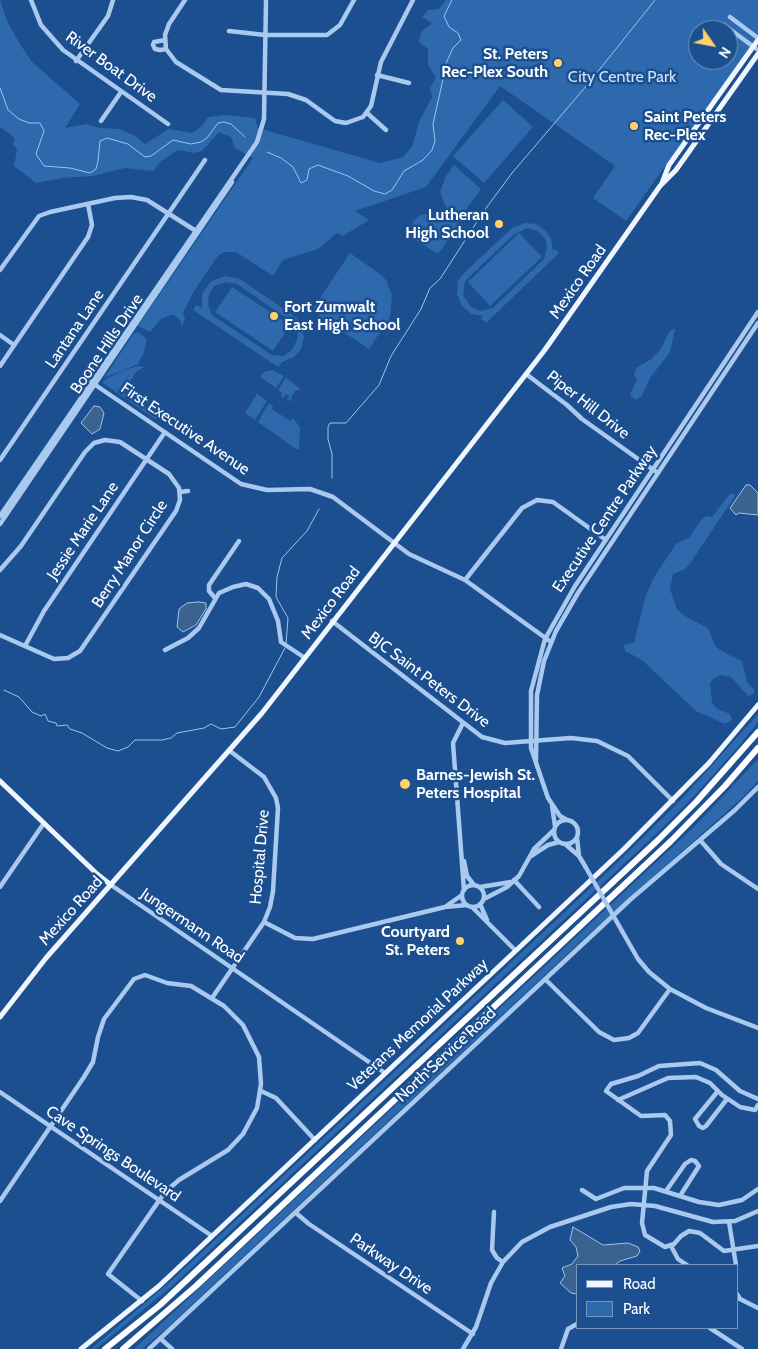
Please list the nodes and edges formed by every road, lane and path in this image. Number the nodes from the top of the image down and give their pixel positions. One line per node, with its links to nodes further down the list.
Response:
1 (31, 0): 16 (street, River Boat Drive)
2 (113, 0): 16 (street)
3 (185, 0): 12 (street)
4 (266, 0): 9 (street, Boone Hills Drive)
5 (354, 0): 9 (street)
6 (413, 0): 17 (street)
7 (730, 17): 11 (street)
8 (229, 31): 9 (street)
9 (265, 35): 19 (street, Boone Hills Drive)
10 (738, 35): 13 (street)
11 (758, 39): 13 (main road, Mexico Road)
12 (165, 40): 14 (street); 14 (street)
13 (756, 48): 26 (main road, Mexico Road)
14 (166, 49): 19 (street)
15 (758, 54): 26 (main road, Mexico Road)
16 (76, 61): 20 (street, River Boat Drive)
17 (377, 75): 18 (street); 21 (street)
18 (409, 82)
19 (265, 91): 21 (street); 29 (street, Boone Hills Drive)
20 (121, 92): 22 (street); 23 (street, River Boat Drive)
21 (366, 113): 24 (street)
22 (102, 121)
23 (168, 124)
24 (386, 130)
25 (205, 160): 28 (street, Lantana Lane)
26 (660, 186): 36 (main road, Mexico Road)
27 (88, 204): 28 (street); 30 (street); 34 (street)
28 (170, 212): 29 (street); 40 (street, Lantana Lane)
29 (197, 231): 37 (street, Boone Hills Drive)
30 (0, 270)
31 (758, 312): 41 (street, Executive Centre Parkway)
32 (758, 323): 42 (street, Executive Centre Parkway)
33 (0, 335): 34 (street)
34 (14, 345): 35 (street)
35 (0, 366)
36 (526, 374): 41 (street, Piper Hill Drive); 49 (main road, Mexico Road)
37 (93, 383): 38 (street, First Executive Avenue); 45 (street, Boone Hills Drive); 46 (street, Boone Hills Drive)
38 (165, 432): 39 (street, Jessie Marie Lane); 49 (street, First Executive Avenue)
39 (147, 459): 44 (street, Berry Manor Circle); 51 (street, Berry Manor Circle); 58 (street, Jessie Marie Lane)
40 (0, 460)
41 (653, 469): 42 (street, Piper Hill Drive); 47 (street, Executive Centre Parkway)
42 (658, 474): 50 (street, Executive Centre Parkway)
43 (188, 491): 44 (street)
44 (180, 492): 60 (street, Berry Manor Circle)
45 (0, 516)
46 (0, 524)
47 (605, 540): 50 (street); 52 (street); 56 (street, Executive Centre Parkway)
48 (239, 541): 53 (street)
49 (394, 542): 52 (street, First Executive Avenue); 54 (main road, Mexico Road)
50 (611, 544): 57 (street, Executive Centre Parkway)
51 (0, 570)
52 (465, 580): 56 (street, First Executive Avenue)
53 (215, 598): 59 (street); 61 (street)
54 (332, 621): 61 (main road, Mexico Road); 64 (street, BJC Saint Peters Drive)
55 (0, 635): 58 (street)
56 (545, 639): 57 (street, First Executive Avenue); 67 (street, Executive Centre Parkway)
57 (551, 642): 66 (street, Executive Centre Parkway)
58 (25, 646): 60 (street)
59 (165, 650)
60 (68, 658): 62 (street)
61 (305, 658): 68 (main road, Mexico Road)
62 (70, 666)
63 (758, 705): 73 (main road, Veterans Memorial Parkway)
64 (463, 723): 67 (street, BJC Saint Peters Drive); 84 (street)
65 (758, 732): 143 (highway)
66 (536, 741): 67 (street, BJC Saint Peters Drive); 70 (street, Executive Centre Parkway); 73 (street, BJC Saint Peters Drive)
67 (530, 742): 70 (street, Executive Centre Parkway)
68 (230, 750): 86 (main road, Mexico Road); 98 (street, Hospital Drive)
69 (758, 750): 144 (highway)
70 (536, 760): 74 (street, Executive Centre Parkway)
71 (0, 781): 76 (main road, Jungermann Road)
72 (758, 787): 79 (street, North Service Road)
73 (673, 801): 99 (main road, Veterans Memorial Parkway)
74 (552, 806): 75 (street, Executive Centre Parkway); 77 (street, Executive Centre Parkway)
75 (567, 820): 77 (street); 78 (street)
76 (44, 823): 86 (main road, Jungermann Road); 88 (street)
77 (554, 828): 80 (street); 82 (street)
78 (576, 838): 81 (street); 83 (street)
79 (700, 840): 90 (street); 101 (street, North Service Road)
80 (559, 842): 81 (street); 82 (street)
81 (565, 844): 83 (street)
82 (531, 856): 85 (street)
83 (579, 856): 102 (street, bridge)
84 (463, 860): 87 (street); 91 (street)
85 (513, 881): 89 (street); 92 (street); 96 (street)
86 (111, 885): 100 (street, Jungermann Road); 104 (main road, Mexico Road)
87 (474, 885): 89 (street); 91 (street)
88 (0, 887)
89 (480, 887): 92 (street)
90 (758, 889)
91 (463, 892): 94 (street); 95 (street)
92 (484, 898): 93 (street)
93 (480, 904): 94 (street); 97 (street)
94 (469, 906): 95 (street); 97 (street)
95 (445, 907): 98 (street)
96 (539, 907)
97 (487, 920): 99 (street)
98 (264, 922): 100 (street, Hospital Drive)
99 (515, 950): 106 (main road, Veterans Memorial Parkway)
100 (232, 968): 103 (street, Hospital Drive); 106 (street, Jungermann Road)
101 (546, 980): 102 (street); 126 (street, North Service Road)
102 (670, 989): 105 (street)
103 (212, 998): 107 (street); 114 (street)
104 (0, 1017)
105 (758, 1028)
106 (385, 1073): 115 (main road, Veterans Memorial Parkway)
107 (261, 1091): 115 (street); 121 (street)
108 (718, 1091): 110 (street); 110 (street); 112 (street)
109 (0, 1092): 114 (street, Cave Springs Boulevard)
110 (727, 1099): 113 (street)
111 (758, 1099): 112 (street)
112 (618, 1100): 116 (street)
113 (758, 1105)
114 (51, 1126): 121 (street, Cave Springs Boulevard); 122 (street)
115 (315, 1140): 128 (main road, Veterans Memorial Parkway)
116 (646, 1187): 118 (street); 119 (street); 123 (street)
117 (758, 1189): 120 (street)
118 (582, 1190)
119 (666, 1191): 120 (street); 120 (street)
120 (680, 1196)
121 (159, 1200): 128 (street, Cave Springs Boulevard); 136 (street)
122 (0, 1201)
123 (644, 1204): 127 (street); 129 (street); 132 (street)
124 (758, 1211): 127 (street)
125 (494, 1212): 132 (street)
126 (296, 1213): 140 (street, Parkway Drive); 141 (street, North Service Road)
127 (729, 1222): 131 (street)
128 (212, 1236): 136 (main road, Veterans Memorial Parkway)
129 (671, 1246): 131 (street); 133 (street)
130 (758, 1246): 131 (street)
131 (734, 1250): 134 (street)
132 (503, 1262): 140 (street)
133 (686, 1264)
134 (736, 1264)
135 (738, 1296): 137 (street)
136 (142, 1301): 142 (main road, Veterans Memorial Parkway)
137 (758, 1308)
138 (576, 1324): 148 (street)
139 (712, 1329): 149 (street)
140 (473, 1334): 147 (street)
141 (161, 1339): 145 (street, North Service Road); 146 (street)
142 (81, 1349)
143 (105, 1349)
144 (124, 1349)
145 (149, 1349)
146 (172, 1349)
147 (464, 1349)
148 (561, 1349)
149 (742, 1349)

